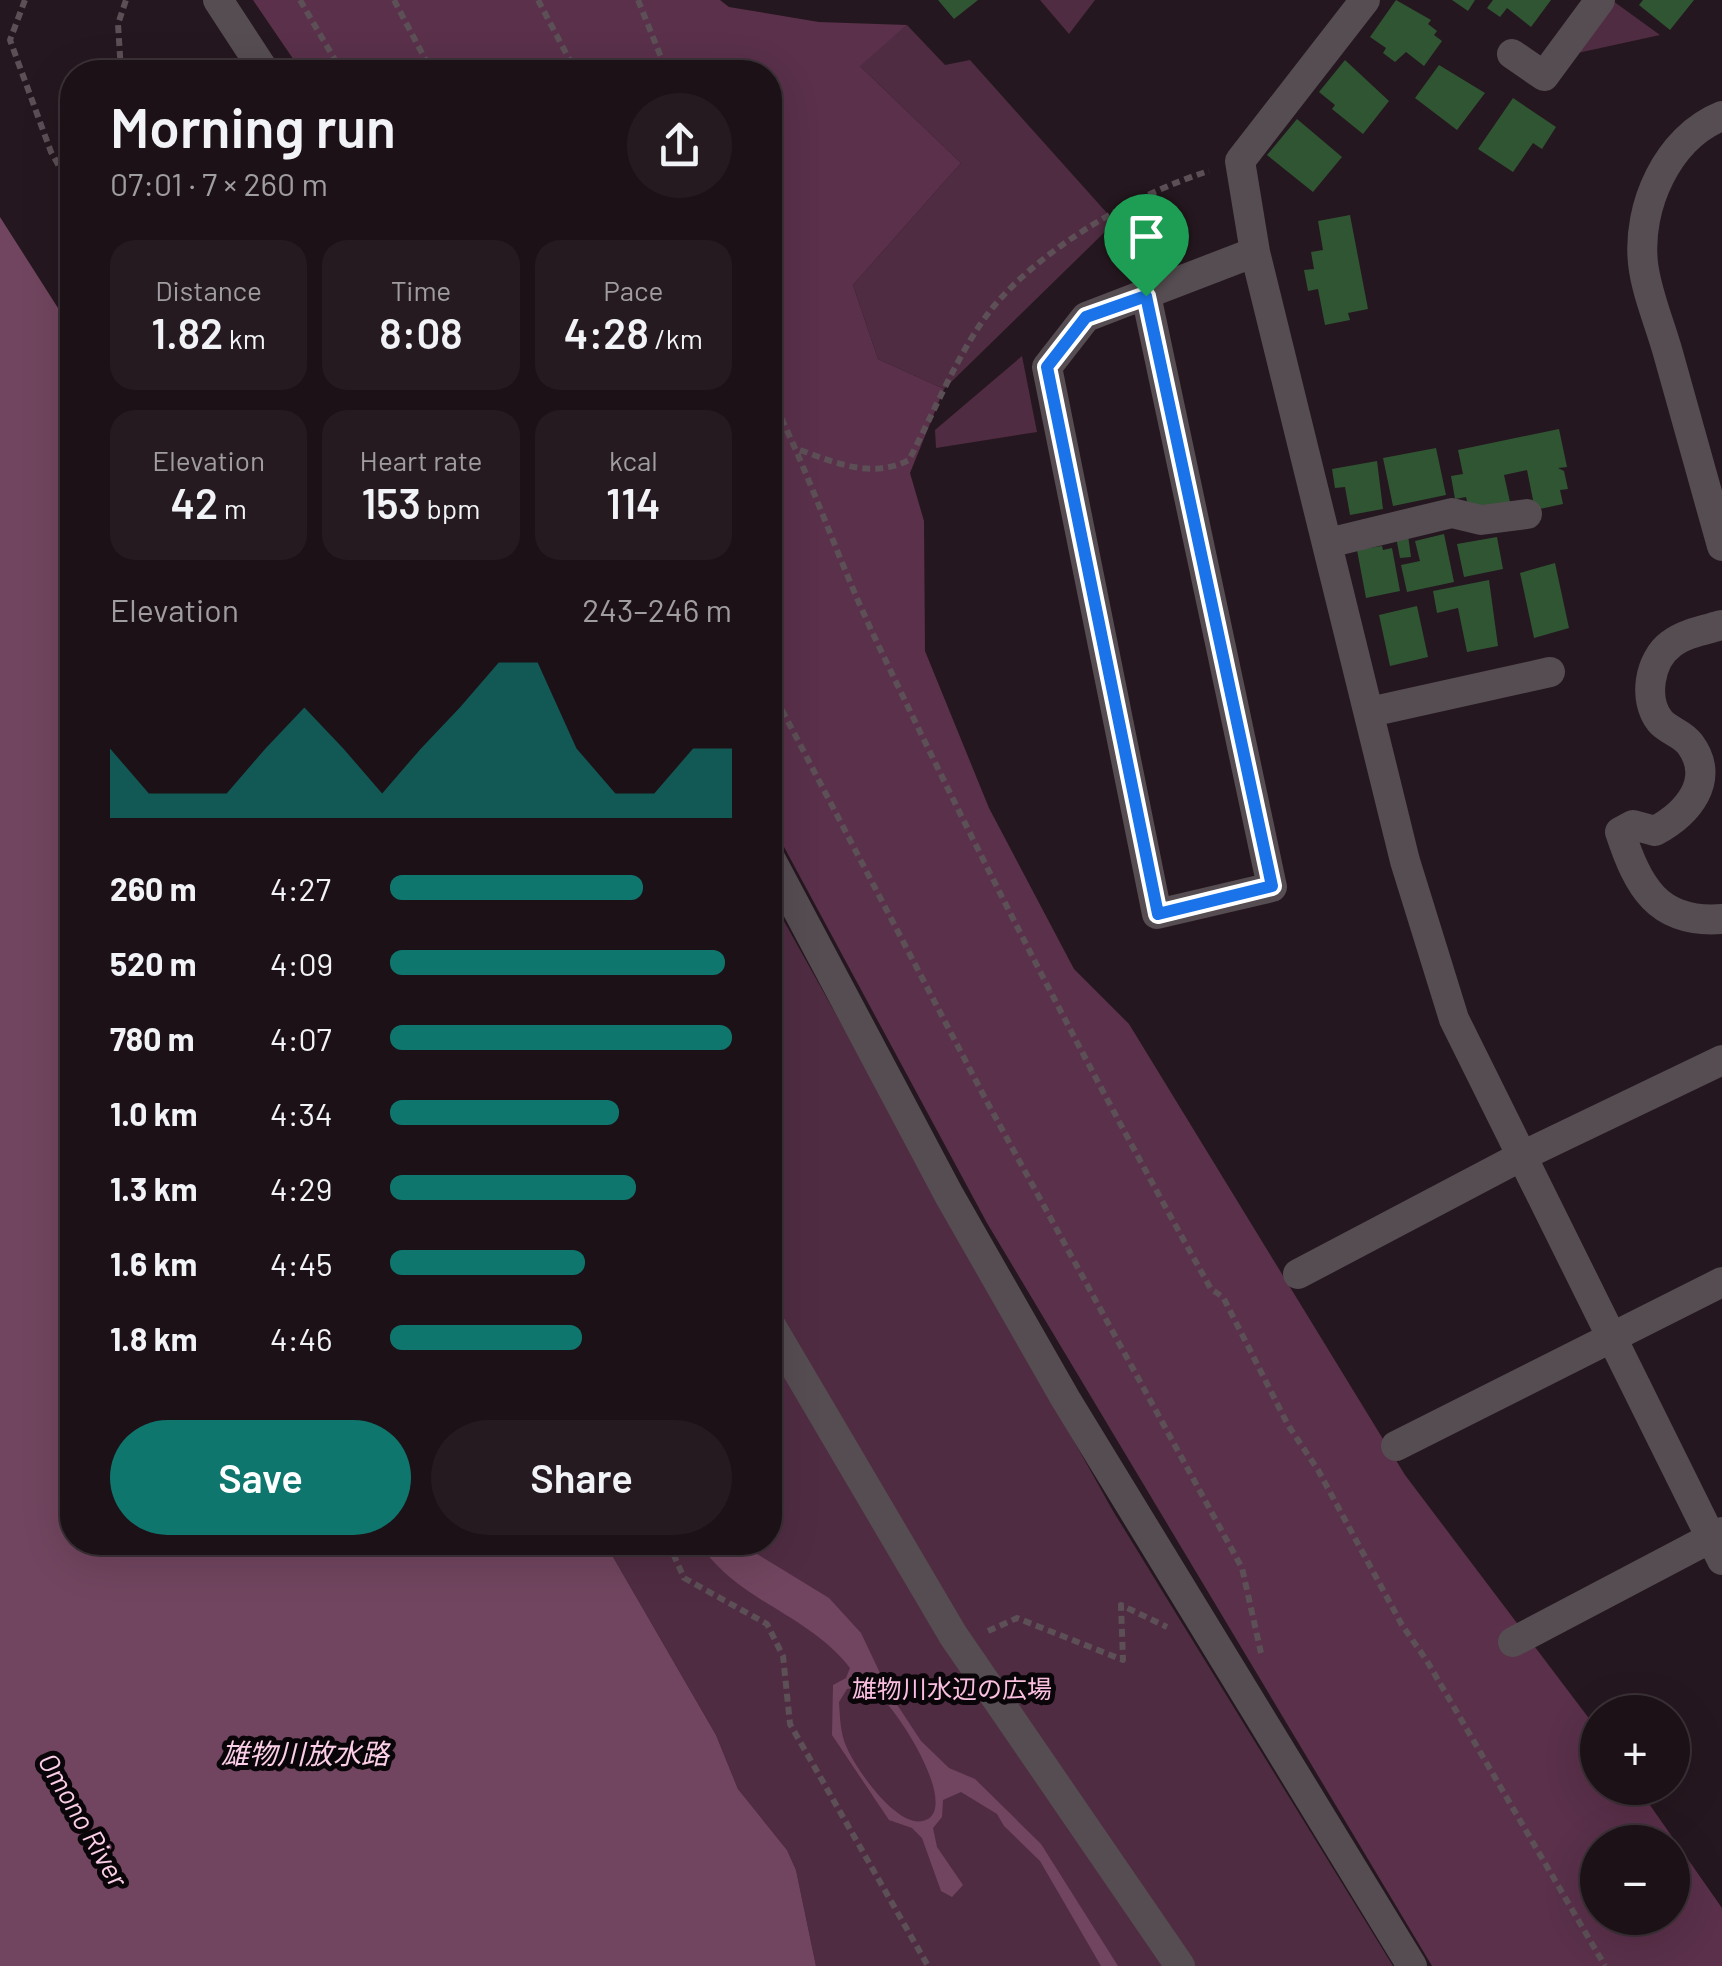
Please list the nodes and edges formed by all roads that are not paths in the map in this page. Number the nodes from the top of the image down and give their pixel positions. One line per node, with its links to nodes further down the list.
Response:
1 (218, 0): 5 (street)
2 (1364, 0): 7 (street)
3 (1600, 0): 4 (street)
4 (1512, 54)
5 (258, 60)
6 (1722, 116): 11 (street)
7 (1255, 252): 8 (street); 10 (street)
8 (1146, 296): 8 (street)
9 (1527, 514): 10 (street)
10 (1328, 543): 14 (street)
11 (1722, 546)
12 (1722, 625): 16 (street)
13 (1550, 672): 14 (street)
14 (1370, 712): 18 (street)
15 (782, 881): 27 (street)
16 (1722, 918)
17 (1722, 1060): 18 (street)
18 (1522, 1156): 19 (street); 21 (street)
19 (1298, 1274)
20 (1722, 1282): 21 (street)
21 (1611, 1336): 23 (street); 24 (street)
22 (782, 1344): 26 (street)
23 (1396, 1446)
24 (1718, 1543): 25 (street)
25 (1513, 1642)
26 (1180, 1966)
27 (1412, 1966)

